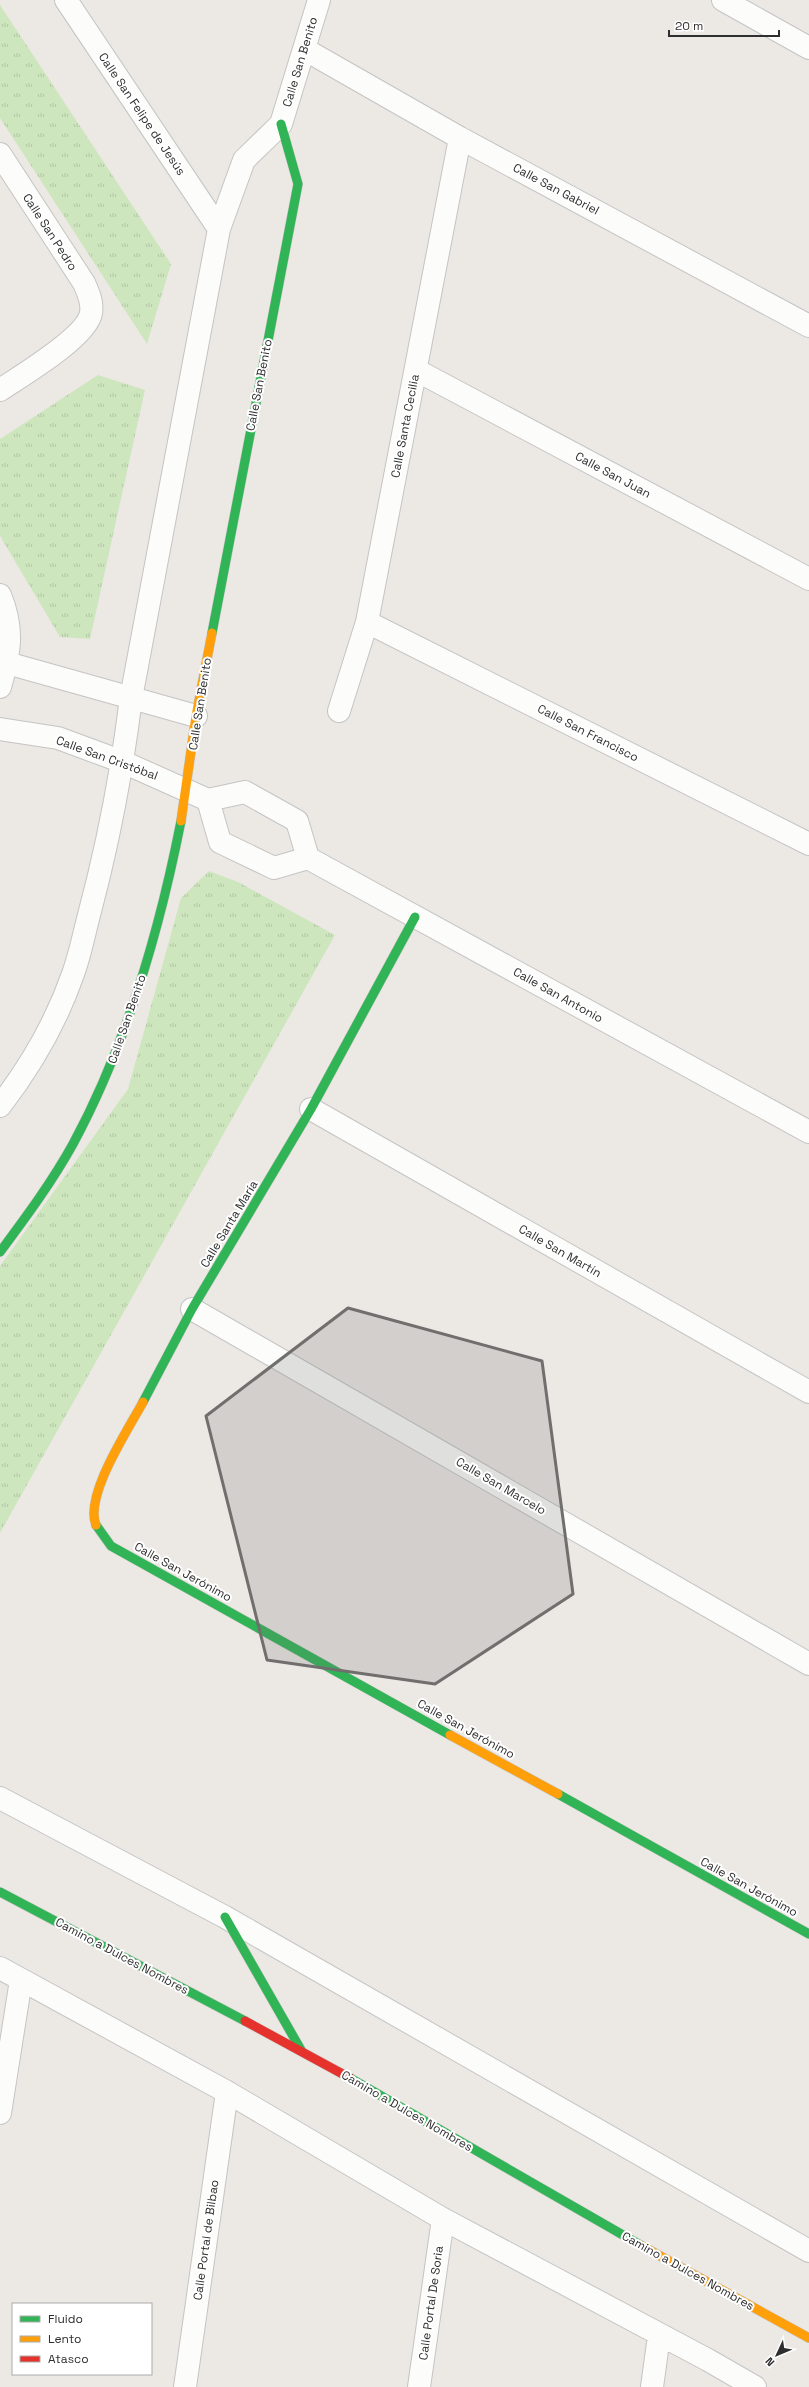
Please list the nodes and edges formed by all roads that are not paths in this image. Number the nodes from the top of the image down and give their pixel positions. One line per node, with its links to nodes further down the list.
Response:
1 (66, 0): 9 (street, Calle San Felipe de Jesús)
2 (319, 0): 5 (street, Calle San Benito)
3 (723, 0): 4 (street)
4 (809, 48)
5 (304, 50): 6 (street, Calle San Benito); 7 (street, Calle San Gabriel)
6 (281, 124): 9 (street, Calle San Benito); 20 (street, Calle San Benito)
7 (460, 138): 10 (street, Calle San Gabriel); 11 (street, Calle Santa Cecilia)
8 (0, 154): 12 (street, Calle San Pedro)
9 (219, 229): 18 (street, Calle San Benito)
10 (809, 326)
11 (416, 370): 13 (street, Calle San Juan); 15 (street, Calle Santa Cecilia)
12 (0, 390)
13 (809, 579)
14 (0, 595): 16 (street)
15 (367, 622): 19 (street, Calle Santa Cecilia); 25 (street, Calle San Francisco)
16 (7, 663): 17 (street); 18 (street)
17 (0, 687)
18 (131, 698): 20 (street); 22 (street, Calle San Benito)
19 (339, 712)
20 (196, 716): 23 (street, Calle San Benito)
21 (0, 729): 22 (street, Calle San Cristóbal)
22 (123, 762): 23 (street, Calle San Cristóbal); 28 (street, Calle San Benito)
23 (188, 789): 24 (street); 31 (street, Calle San Benito)
24 (208, 800): 26 (street); 26 (street)
25 (809, 844)
26 (308, 858): 27 (street, Calle San Antonio)
27 (415, 917): 29 (street, Calle Santa María); 30 (street, Calle San Antonio)
28 (0, 1106)
29 (311, 1109): 32 (street, Calle Santa María); 33 (street, Calle San Martín)
30 (809, 1132)
31 (0, 1252)
32 (192, 1309): 34 (street, Calle Santa María); 35 (street, Calle San Marcelo)
33 (809, 1392)
34 (111, 1546): 39 (street, Calle San Jerónimo)
35 (809, 1664)
36 (0, 1798): 38 (street)
37 (0, 1892): 42 (street, Camino a Dulces Nombres)
38 (225, 1917): 42 (street); 46 (street)
39 (809, 1934)
40 (0, 1968): 41 (street)
41 (21, 1980): 43 (street); 44 (street)
42 (301, 2050): 48 (street, Camino a Dulces Nombres)
43 (227, 2092): 45 (street); 49 (street, Calle Portal de Bilbao)
44 (0, 2113)
45 (443, 2219): 47 (street); 50 (street, Calle Portal De Soria)
46 (809, 2251)
47 (659, 2336): 51 (street); 52 (street)
48 (809, 2338)
49 (185, 2387)
50 (419, 2387)
51 (652, 2387)
52 (755, 2387)

